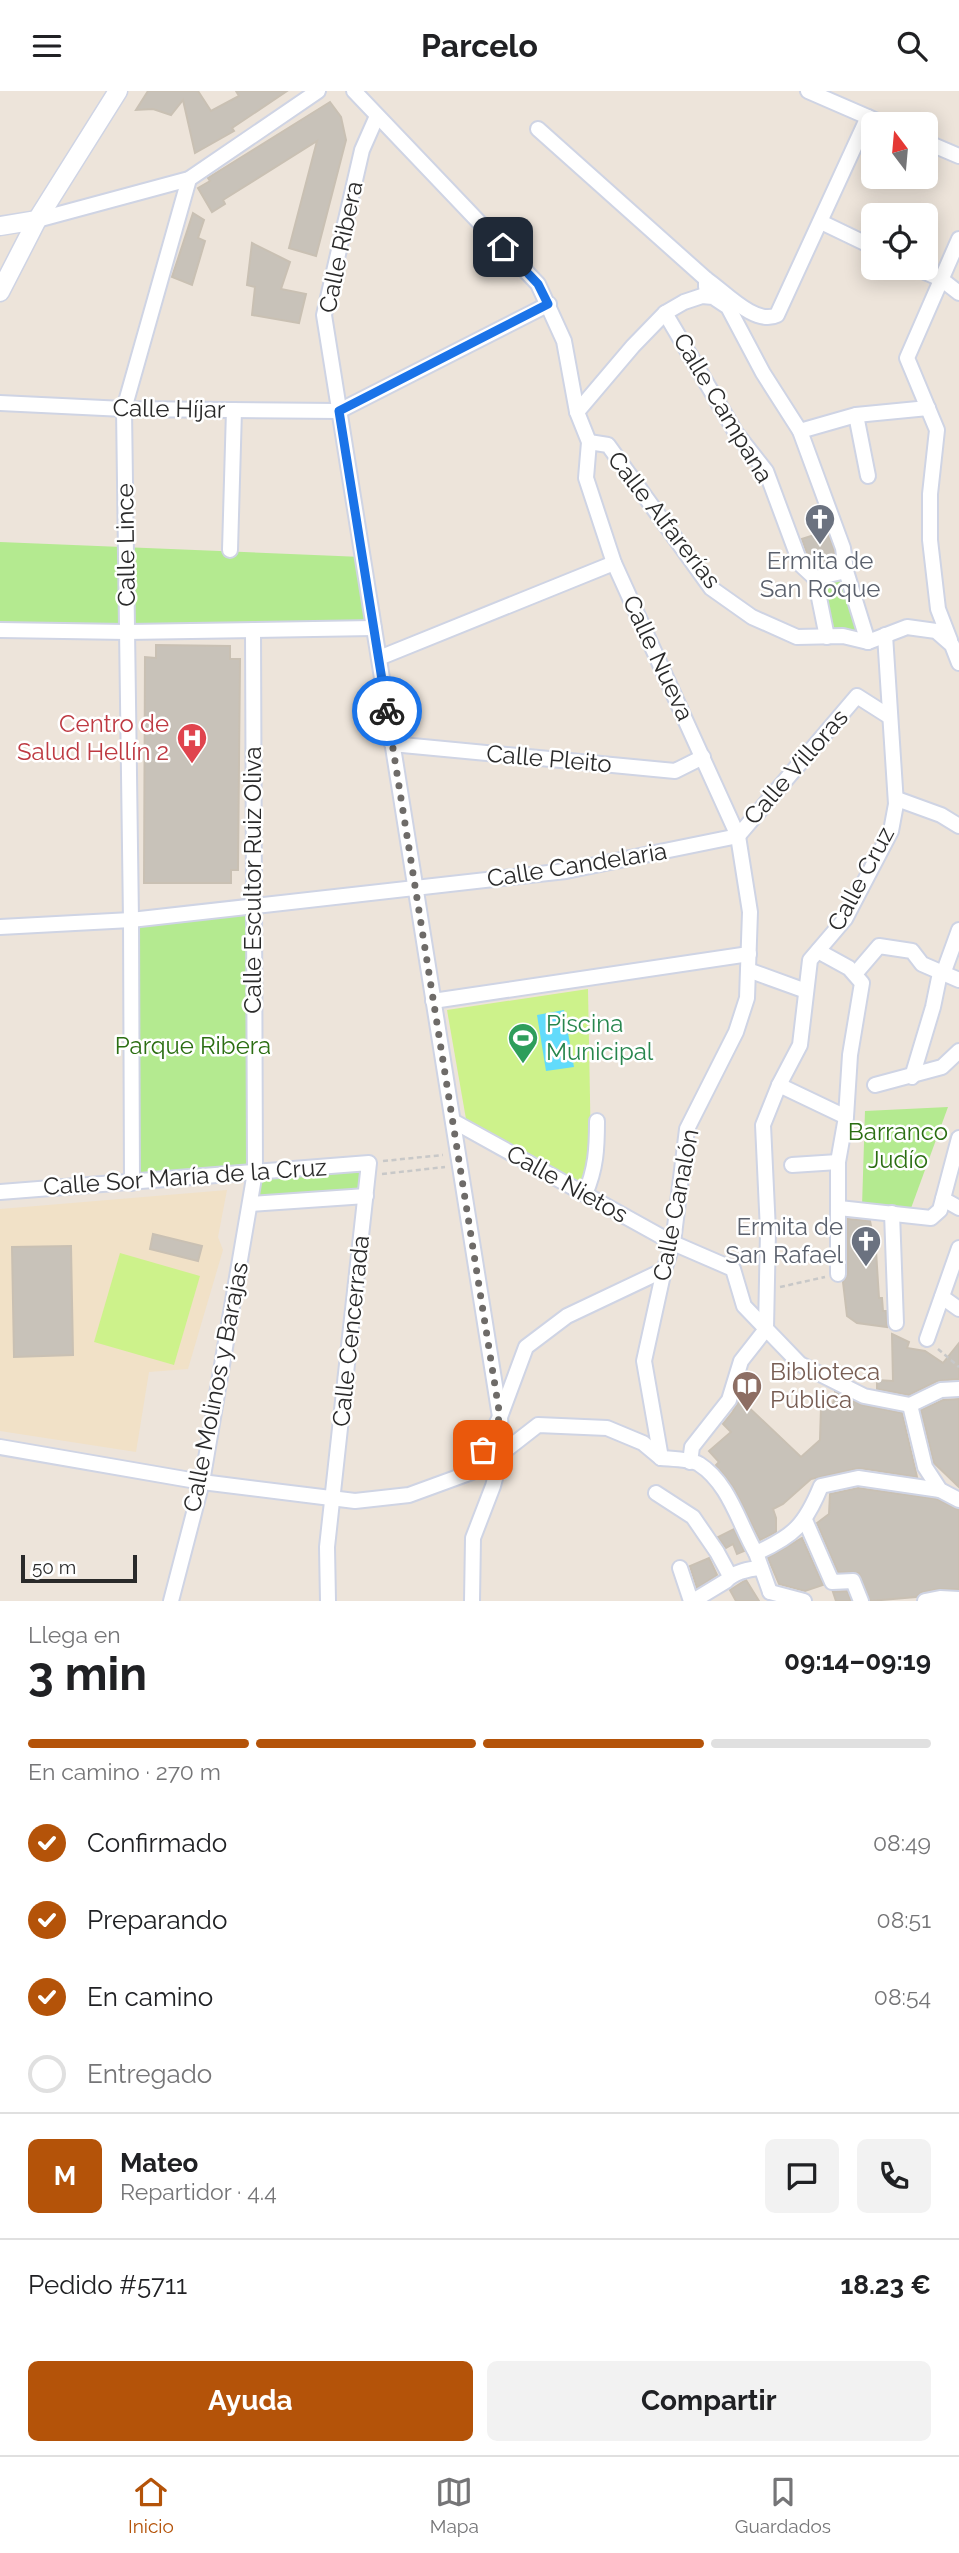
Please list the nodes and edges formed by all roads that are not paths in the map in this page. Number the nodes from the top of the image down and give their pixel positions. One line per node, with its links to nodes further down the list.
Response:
1 (118, 91): 12 (street)
2 (318, 91): 11 (street)
3 (354, 91): 6 (street)
4 (808, 91): 5 (street)
5 (861, 114)
6 (377, 116): 23 (street); 29 (street, Calle Ribera)
7 (538, 129): 18 (street)
8 (861, 133): 13 (street)
9 (938, 147): 10 (street)
10 (959, 156)
11 (189, 179): 12 (street); 27 (street, Calle Lince)
12 (37, 220): 14 (street); 20 (street)
13 (821, 222): 16 (street); 18 (street)
14 (0, 226)
15 (959, 239): 19 (street)
16 (861, 241)
17 (938, 278): 19 (street)
18 (706, 279): 22 (street)
19 (941, 279): 21 (street); 26 (street)
20 (0, 292)
21 (959, 293)
22 (707, 297): 24 (street); 32 (street)
23 (548, 304): 29 (street); 30 (street)
24 (665, 313): 30 (street); 38 (street, Calle Campana)
25 (0, 403): 27 (street, Calle Híjar)
26 (928, 408): 31 (street); 46 (street)
27 (124, 409): 28 (street, Calle Híjar); 42 (street, Calle Lince)
28 (234, 410): 29 (street, Calle Híjar); 35 (street)
29 (339, 411): 39 (street, Calle Ribera)
30 (577, 412): 33 (street)
31 (856, 415): 32 (street); 34 (street)
32 (800, 431): 37 (street)
33 (589, 442): 36 (street, Calle Nueva); 44 (street, Calle Alfarerías)
34 (868, 476)
35 (230, 550)
36 (614, 563): 47 (street); 51 (street, Calle Nueva)
37 (846, 571): 38 (street); 45 (street)
38 (815, 578): 44 (street)
39 (374, 628): 41 (street); 47 (street, Calle Ribera)
40 (0, 630): 42 (street)
41 (253, 630): 42 (street); 56 (street, Calle Escultor Ruiz Oliva)
42 (127, 632): 57 (street, Calle Lince)
43 (885, 635): 45 (street); 46 (street); 49 (street, Calle Cruz)
44 (827, 637): 45 (street, Calle Alfarerías)
45 (868, 642)
46 (952, 645): 48 (street)
47 (379, 657): 50 (street, Calle Ribera)
48 (959, 663)
49 (890, 717): 52 (street, Calle Cruz); 54 (street, Calle Villoras)
50 (392, 744): 51 (street, Calle Pleito); 55 (street, Calle Ribera)
51 (703, 757): 54 (street, Calle Nueva)
52 (897, 799): 53 (street); 60 (street, Calle Cruz)
53 (959, 826)
54 (738, 836): 55 (street, Calle Candelaria); 61 (street, Calle Canalón)
55 (415, 888): 56 (street, Calle Candelaria); 67 (street, Calle Ribera)
56 (253, 907): 57 (street, Calle Candelaria); 79 (street, Calle Escultor Ruiz Oliva)
57 (131, 920): 58 (street, Calle Candelaria); 80 (street, Calle Lince)
58 (0, 927)
59 (959, 930): 64 (street)
60 (818, 951): 63 (street); 66 (street, Calle Cruz)
61 (749, 954): 62 (street, Calle Canalón); 67 (street)
62 (748, 970): 66 (street); 89 (street, Calle Canalón)
63 (855, 974): 64 (street); 72 (street)
64 (941, 974): 65 (street); 69 (street)
65 (959, 980)
66 (806, 991): 70 (street, Calle Cruz)
67 (433, 1001): 73 (street, Calle Ribera)
68 (959, 1051): 69 (street)
69 (912, 1077): 71 (street)
70 (779, 1085): 72 (street); 96 (street, Calle Cruz)
71 (875, 1085)
72 (846, 1117): 76 (street)
73 (453, 1121): 82 (street, Calle Nietos); 100 (street, Calle Ribera)
74 (597, 1121): 82 (street)
75 (959, 1138): 84 (street)
76 (838, 1162): 77 (street); 86 (street)
77 (792, 1165)
78 (369, 1169): 79 (street, Calle Sor María de la Cruz); 83 (street, Calle Cencerrada)
79 (255, 1172): 80 (street, Calle Sor María de la Cruz); 85 (street, Calle Molinos y Barajas)
80 (132, 1183): 81 (street, Calle Sor María de la Cruz)
81 (0, 1192)
82 (585, 1194): 89 (street, Calle Nietos)
83 (366, 1196): 85 (street); 108 (street, Calle Cencerrada)
84 (943, 1199): 87 (street); 88 (street)
85 (250, 1204): 105 (street, Calle Molinos y Barajas)
86 (839, 1208): 88 (street); 92 (street)
87 (959, 1208)
88 (892, 1213): 95 (street)
89 (673, 1243): 91 (street, Calle Canalón); 96 (street, Calle Nietos)
90 (959, 1248): 93 (street)
91 (664, 1270): 100 (street); 103 (street, Calle Canalón)
92 (838, 1274)
93 (942, 1297): 94 (street); 97 (street)
94 (959, 1309)
95 (896, 1323)
96 (766, 1329): 99 (street); 104 (street)
97 (927, 1339)
98 (959, 1389): 99 (street)
99 (910, 1405): 106 (street)
100 (500, 1417): 102 (street, Calle Ribera); 108 (street)
101 (0, 1447): 105 (street)
102 (502, 1453): 103 (street); 119 (street, Calle Ribera)
103 (661, 1458): 104 (street)
104 (690, 1462): 111 (street)
105 (202, 1482): 108 (street); 117 (street, Calle Molinos y Barajas)
106 (940, 1490): 109 (street); 110 (street)
107 (656, 1493): 114 (street)
108 (332, 1499): 118 (street, Calle Cencerrada)
109 (959, 1500)
110 (805, 1520): 111 (street); 122 (street)
111 (756, 1553): 113 (street)
112 (680, 1568): 120 (street)
113 (761, 1568): 114 (street); 115 (street)
114 (730, 1576): 120 (street)
115 (768, 1596): 121 (street)
116 (959, 1599): 123 (street)
117 (171, 1601)
118 (328, 1601)
119 (472, 1601)
120 (692, 1601)
121 (804, 1601)
122 (861, 1601)
123 (925, 1601)

